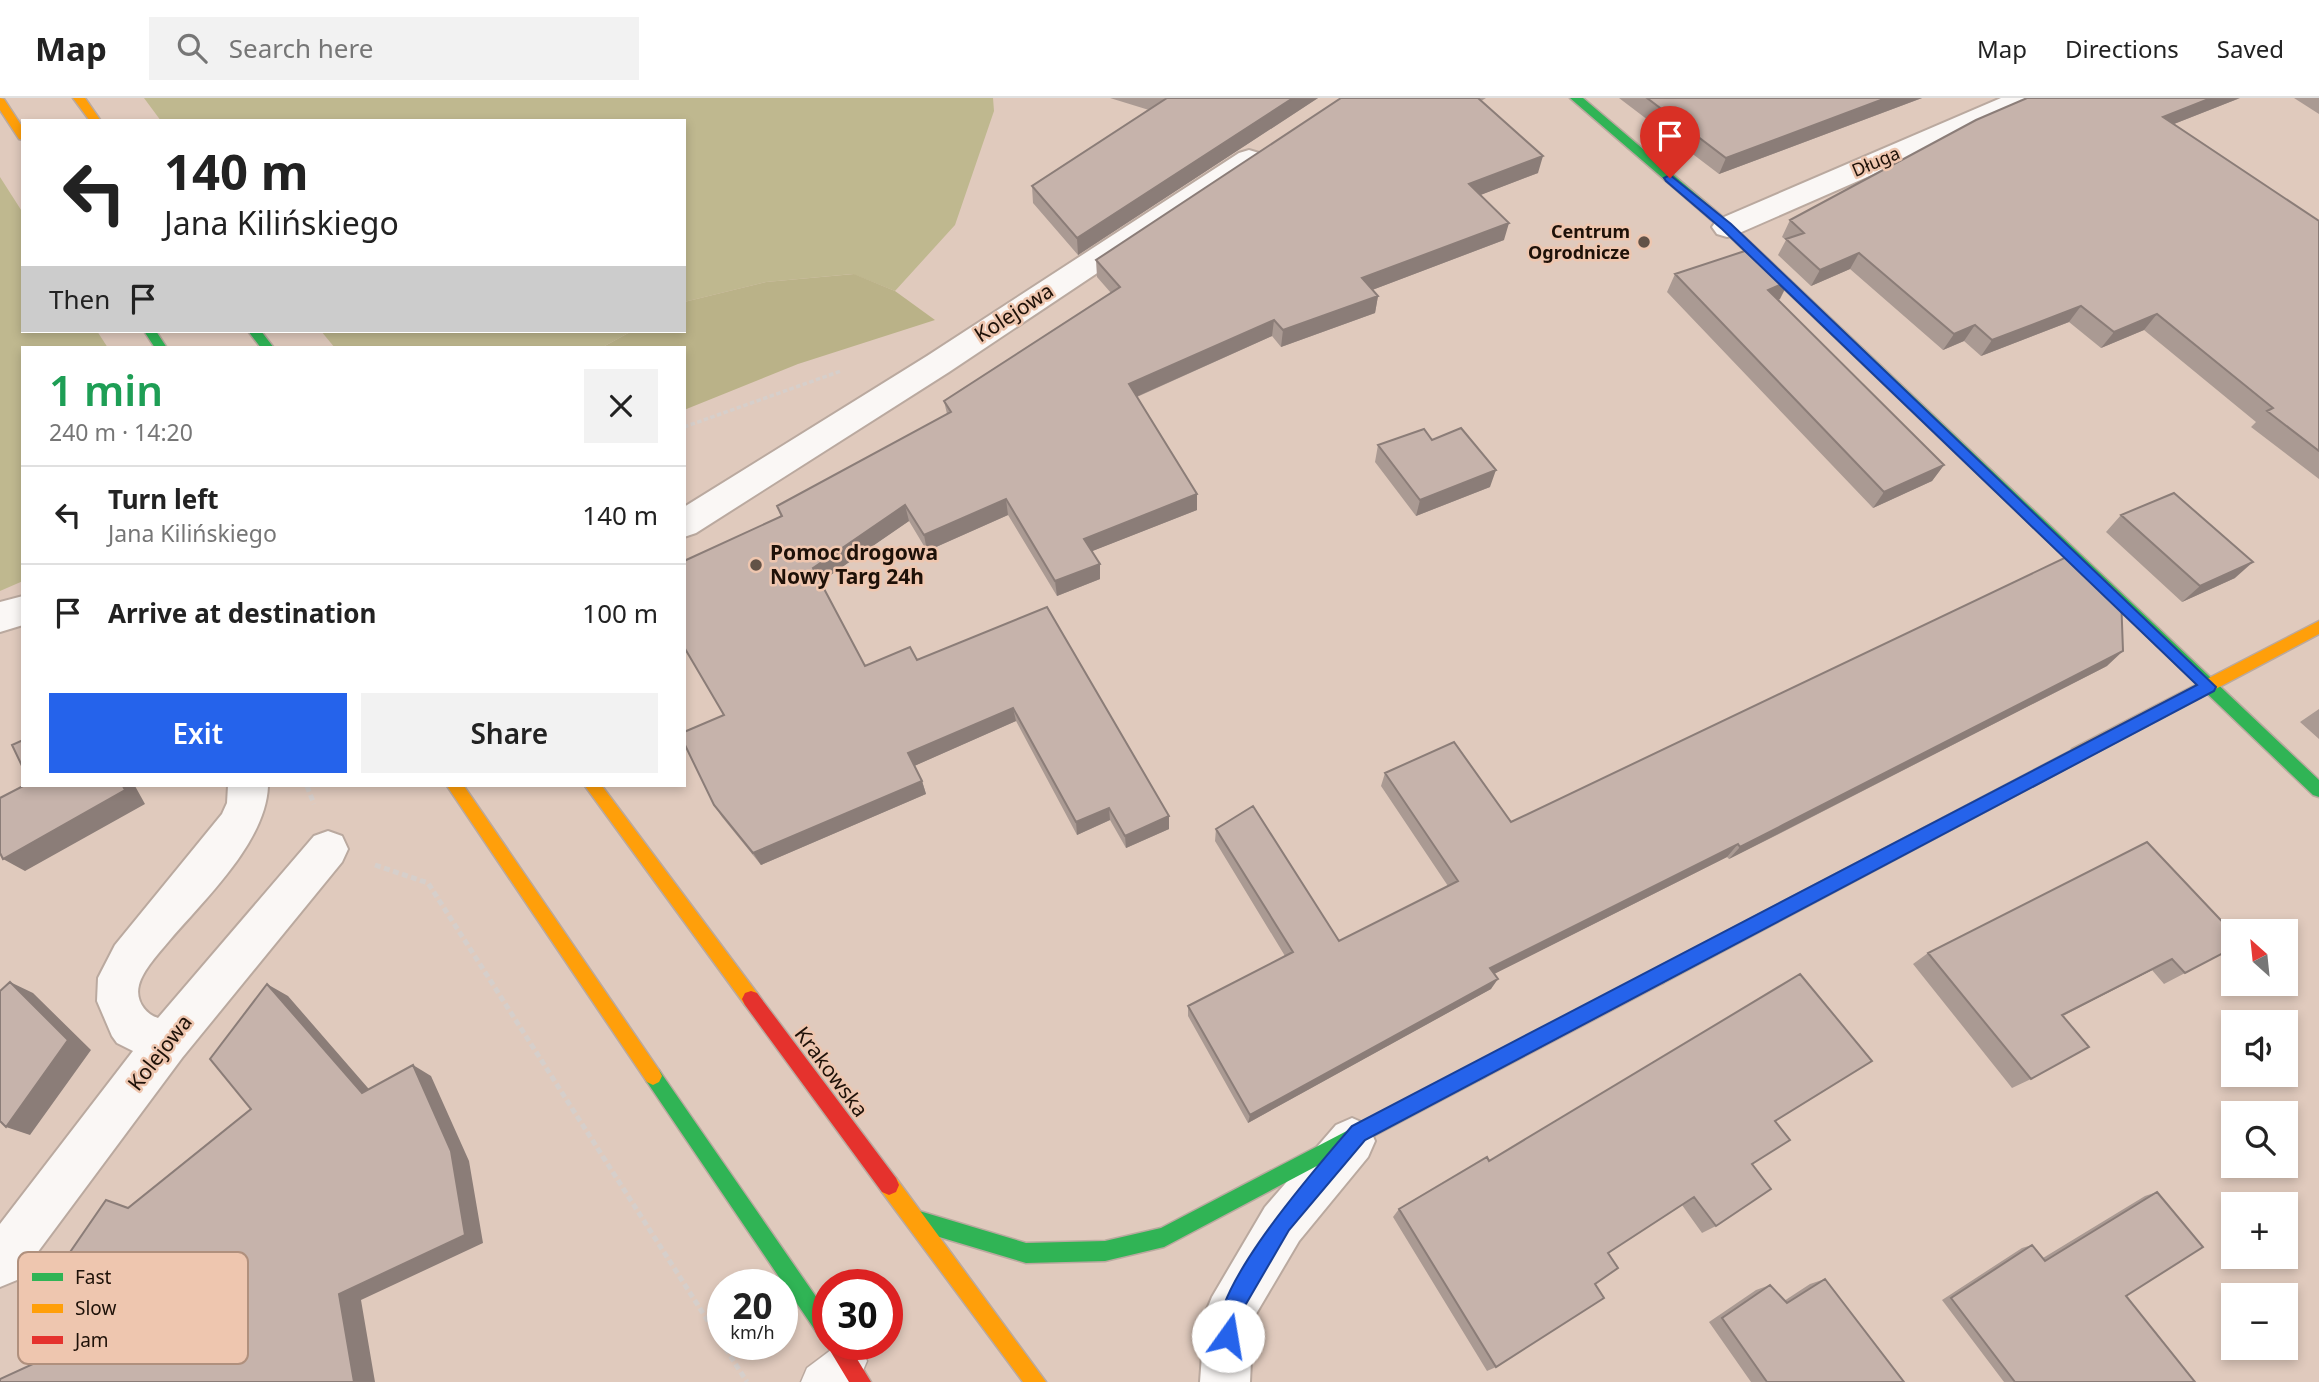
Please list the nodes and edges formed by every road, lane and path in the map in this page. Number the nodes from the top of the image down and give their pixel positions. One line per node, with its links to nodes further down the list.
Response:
1 (79, 98): 5 (street)
2 (1576, 98): 8 (street)
3 (2024, 98): 8 (street, Długa)
4 (0, 101): 6 (street)
5 (95, 119)
6 (21, 134)
7 (1272, 144): 11 (street, Kolejowa)
8 (1727, 227): 15 (street)
9 (847, 370): 10 (path)
10 (686, 426)
11 (686, 523)
12 (21, 611): 13 (street)
13 (0, 617)
14 (2319, 627): 15 (street)
15 (2209, 687): 19 (street); 22 (street)
16 (248, 787): 21 (street)
17 (456, 787): 25 (street)
18 (594, 787): 23 (street, Krakowska)
19 (2319, 790)
20 (328, 849): 21 (street, Kolejowa); 26 (path)
21 (166, 1043): 24 (street, Kolejowa)
22 (1358, 1133): 23 (street); 28 (street)
23 (916, 1220): 27 (street, Krakowska)
24 (0, 1263)
25 (812, 1320)
26 (747, 1382)
27 (1036, 1382)
28 (1225, 1382)

